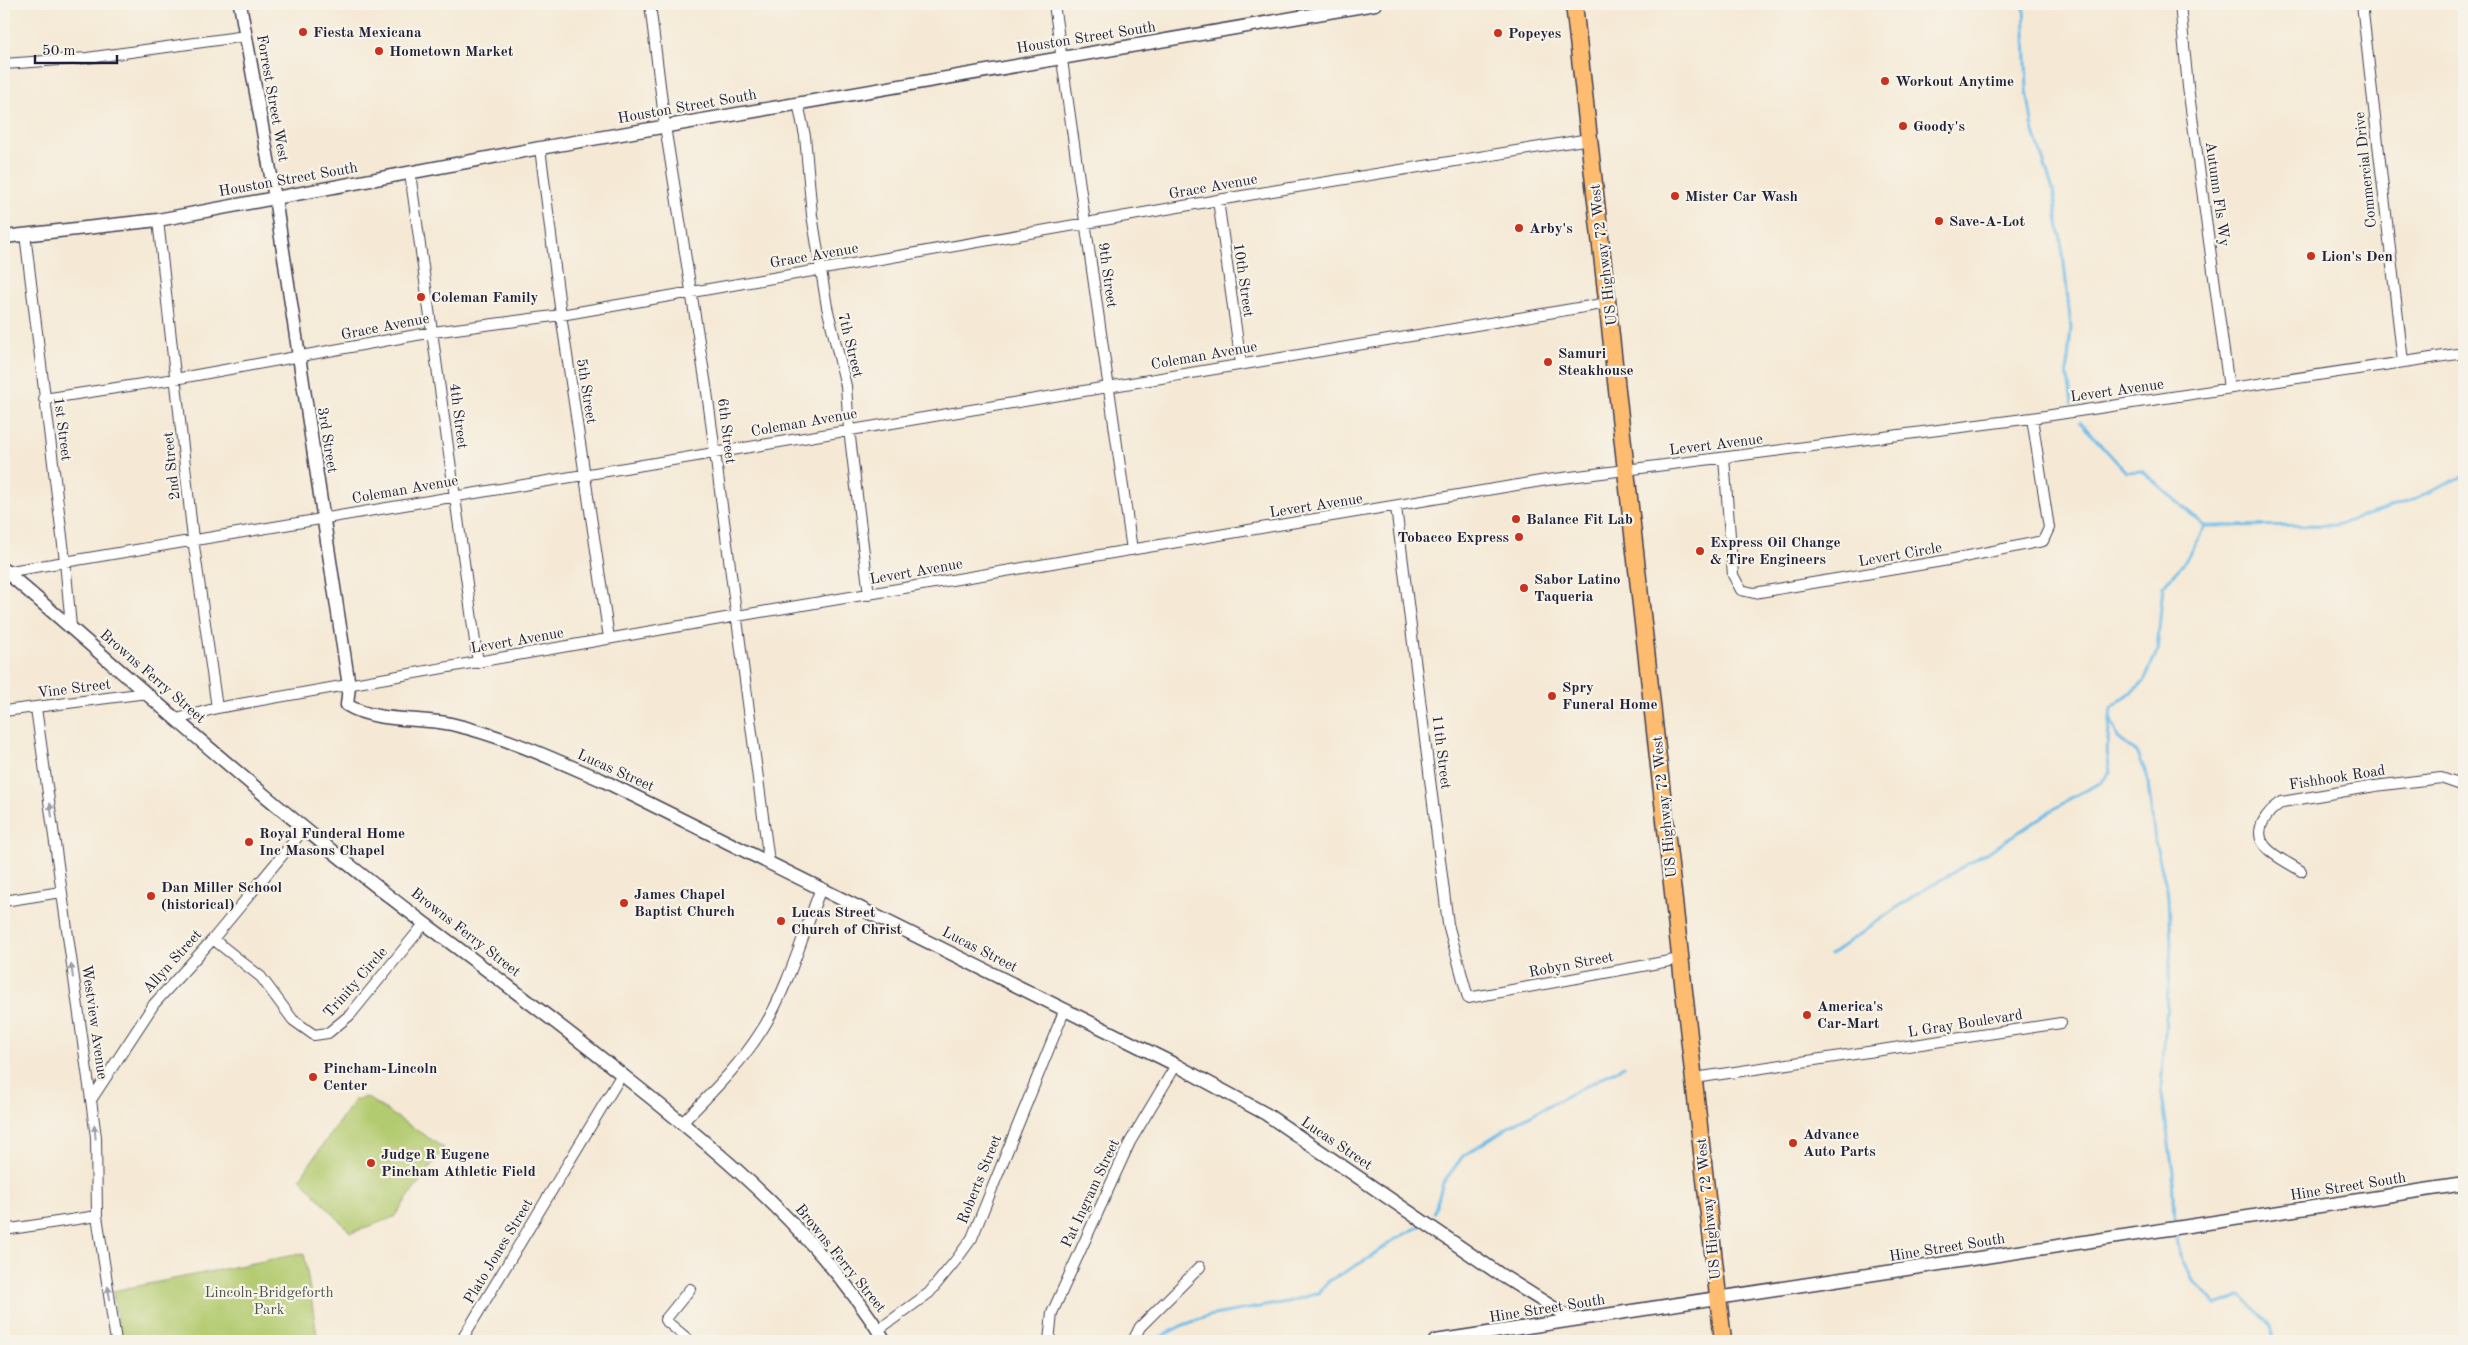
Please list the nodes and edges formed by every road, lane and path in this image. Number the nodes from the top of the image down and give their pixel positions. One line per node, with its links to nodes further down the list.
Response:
1 (240, 4): 8 (street, Forrest Street West)
2 (650, 4): 12 (street, 6th Street)
3 (1054, 4): 9 (street, 9th Street)
4 (1375, 4): 9 (street, Houston Street South)
5 (1574, 4): 13 (highway, US Highway 72 West)
6 (2180, 4): 33 (street, Autumn Fls Wy)
7 (2362, 4): 29 (street, Commercial Drive)
8 (246, 36): 10 (street); 16 (street, Forrest Street West)
9 (1062, 59): 11 (street, Houston Street South); 19 (street, 9th Street)
10 (4, 64)
11 (798, 103): 12 (street, Houston Street South); 22 (street, 7th Street)
12 (665, 126): 14 (street, Houston Street South); 23 (street, 6th Street)
13 (1589, 139): 17 (street, Grace Avenue); 24 (highway, US Highway 72 West)
14 (540, 148): 15 (street, Houston Street South); 25 (street, 5th Street)
15 (410, 173): 16 (street, Houston Street South); 26 (street, 4th Street)
16 (275, 198): 18 (street, Houston Street South); 28 (street, 3rd Street)
17 (1218, 200): 19 (street, Grace Avenue); 30 (street, 10th Street)
18 (158, 220): 20 (street, Houston Street South); 31 (street, 2nd Street)
19 (1086, 223): 22 (street, Grace Avenue); 32 (street, 9th Street)
20 (25, 234): 21 (street, Houston Street South); 34 (street, 1st Street)
21 (4, 236)
22 (821, 268): 23 (street, Grace Avenue); 36 (street, 7th Street)
23 (692, 292): 25 (street, Grace Avenue); 37 (street, 6th Street)
24 (1608, 303): 30 (street, Coleman Avenue); 39 (highway, US Highway 72 West)
25 (560, 314): 26 (street, Grace Avenue); 40 (street, 5th Street)
26 (433, 332): 28 (street, Grace Avenue); 41 (street, 4th Street)
27 (2464, 353): 29 (street, Levert Avenue)
28 (300, 357): 31 (street, Grace Avenue); 43 (street, 3rd Street)
29 (2403, 362): 33 (street, Levert Avenue)
30 (1241, 364): 32 (street, Coleman Avenue)
31 (175, 379): 34 (street, Grace Avenue); 44 (street, 2nd Street)
32 (1108, 387): 36 (street, Coleman Avenue); 45 (street, 9th Street)
33 (2229, 388): 35 (street, Levert Avenue)
34 (44, 399): 46 (street, 1st Street)
35 (2032, 418): 38 (street, Levert Avenue); 38 (street, Levert Circle)
36 (849, 429): 37 (street, Coleman Avenue); 48 (street, 7th Street)
37 (714, 452): 40 (street, Coleman Avenue); 49 (street, 6th Street)
38 (1724, 458): 39 (street, Levert Avenue)
39 (1627, 470): 42 (street, Levert Avenue); 68 (highway, US Highway 72 West)
40 (585, 474): 41 (street, Coleman Avenue); 51 (street, 5th Street)
41 (454, 496): 43 (street, Coleman Avenue); 52 (street, 4th Street)
42 (1396, 507): 45 (street, Levert Avenue); 69 (street, 11th Street)
43 (324, 519): 44 (street, Coleman Avenue); 53 (street, 3rd Street)
44 (193, 539): 46 (street, Coleman Avenue); 56 (street, 2nd Street)
45 (1132, 550): 48 (street, Levert Avenue)
46 (66, 561): 47 (street, Coleman Avenue); 50 (street, 1st Street)
47 (4, 571): 50 (street, Browns Ferry Street)
48 (869, 595): 49 (street, Levert Avenue)
49 (737, 616): 51 (street, Levert Avenue); 61 (street, 6th Street)
50 (70, 627): 54 (street, Browns Ferry Street)
51 (609, 638): 52 (street, Levert Avenue)
52 (478, 663): 53 (street, Levert Avenue)
53 (349, 686): 56 (street, Levert Avenue); 61 (street, Lucas Street)
54 (147, 694): 55 (street, Vine Street); 58 (street, Browns Ferry Street)
55 (36, 708): 57 (street, Vine Street); 64 (street, Westview Avenue, one-way to 55)
56 (217, 708): 58 (street, Levert Avenue)
57 (4, 711)
58 (177, 719): 60 (street, Browns Ferry Street)
59 (2464, 786): 62 (street, Fishhook Road)
60 (305, 828): 66 (street, Browns Ferry Street); 67 (street, Allyn Street)
61 (770, 862): 63 (street, Lucas Street)
62 (2301, 872)
63 (821, 888): 70 (street, Lucas Street); 76 (street)
64 (61, 892): 65 (street); 75 (street, Westview Avenue, one-way to 64)
65 (4, 901)
66 (425, 923): 67 (street, Trinity Circle); 73 (street, Browns Ferry Street)
67 (213, 939): 75 (street, Allyn Street)
68 (1680, 959): 69 (street, Robyn Street); 74 (highway, US Highway 72 West)
69 (1468, 998)
70 (1065, 1009): 72 (street, Lucas Street); 84 (street, Roberts Street)
71 (2061, 1022): 74 (street, L Gray Boulevard)
72 (1176, 1065): 83 (street, Lucas Street); 90 (street, Pat Ingram Street)
73 (622, 1074): 76 (street, Browns Ferry Street); 87 (street, Plato Jones Street)
74 (1695, 1078): 82 (highway, US Highway 72 West)
75 (92, 1100): 78 (street, Westview Avenue, one-way to 75)
76 (682, 1122): 84 (street, Browns Ferry Street)
77 (2464, 1184): 82 (street, Hine Street South)
78 (97, 1216): 79 (street); 86 (street, Westview Avenue, one-way to 78)
79 (4, 1230)
80 (1200, 1268): 91 (street)
81 (690, 1289): 88 (street)
82 (1718, 1298): 83 (street, Hine Street South); 93 (highway, US Highway 72 West)
83 (1573, 1320): 85 (street, Hine Street South)
84 (878, 1330): 89 (street, Browns Ferry Street)
85 (1465, 1339): 92 (street, Hine Street South)
86 (116, 1341)
87 (461, 1341)
88 (690, 1341)
89 (885, 1341)
90 (1049, 1341)
91 (1133, 1341)
92 (1435, 1341)
93 (1723, 1341)

